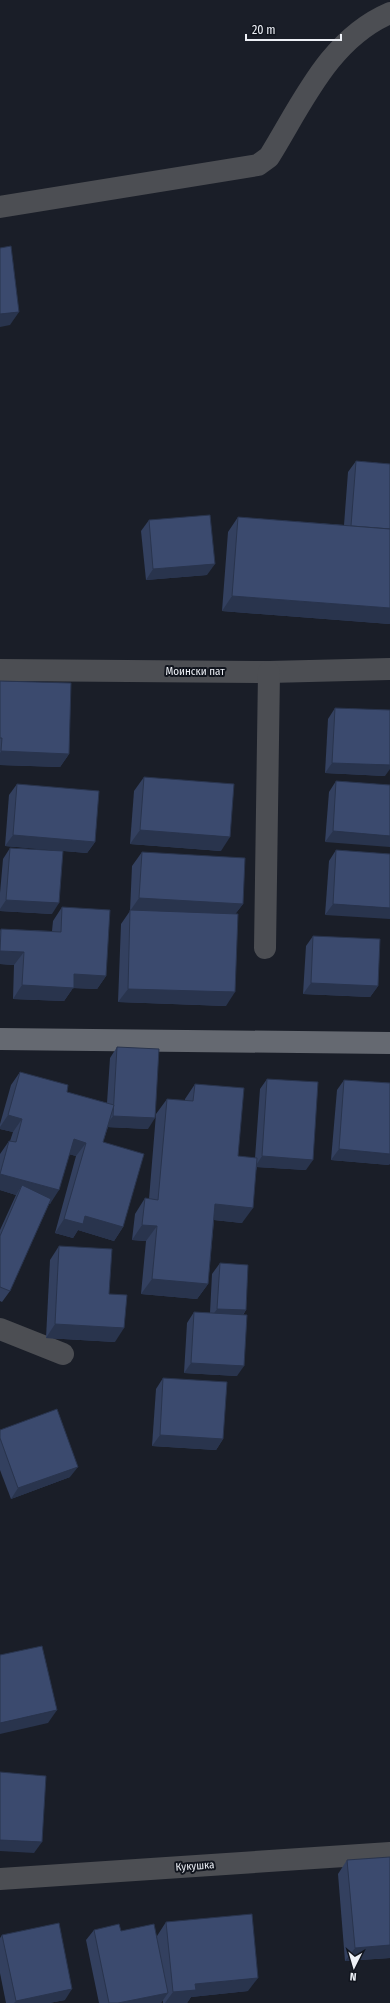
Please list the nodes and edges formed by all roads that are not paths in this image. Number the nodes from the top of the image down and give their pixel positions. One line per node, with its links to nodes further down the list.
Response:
1 (390, 13): 2 (street)
2 (0, 207)
3 (390, 669): 5 (street, Моински пат)
4 (0, 670): 5 (street, Моински пат)
5 (269, 672): 6 (street)
6 (265, 948)
7 (0, 1039): 8 (main road)
8 (390, 1043)
9 (0, 1329): 10 (street)
10 (63, 1354)
11 (390, 1853): 12 (street, Кукушка)
12 (0, 1879)

